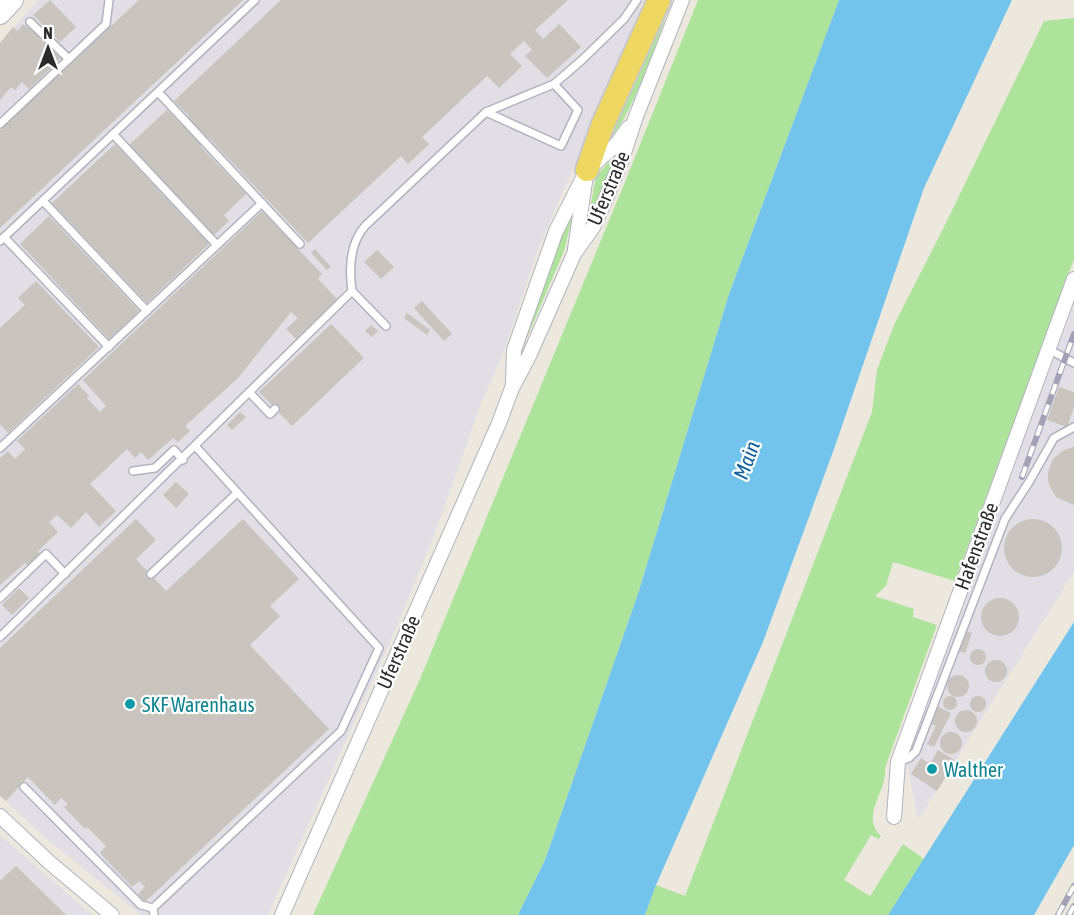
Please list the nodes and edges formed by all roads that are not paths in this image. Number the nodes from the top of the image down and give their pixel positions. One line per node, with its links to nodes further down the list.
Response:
1 (13, 0): 7 (main road)
2 (109, 0): 9 (lane)
3 (255, 0): 11 (lane)
4 (637, 0): 10 (lane)
5 (659, 0): 16 (main road)
6 (682, 0): 13 (street, Uferstraße)
7 (0, 14)
8 (30, 22): 9 (lane)
9 (69, 59): 14 (lane)
10 (554, 84): 12 (lane); 12 (lane)
11 (158, 92): 15 (lane); 18 (lane)
12 (486, 112): 24 (lane)
13 (635, 119): 16 (street, Uferstraße); 22 (street, Uferstraße)
14 (0, 124)
15 (113, 134): 17 (lane); 21 (lane)
16 (587, 170): 22 (street, Uferstraße); 30 (street, Uferstraße)
17 (43, 201): 19 (lane); 25 (lane)
18 (262, 203): 20 (lane); 21 (lane)
19 (2, 239): 27 (lane)
20 (300, 244)
21 (217, 245): 25 (lane)
22 (574, 254): 30 (street, Uferstraße)
23 (1074, 279): 28 (street, Hafenstraße)
24 (352, 291): 26 (lane); 31 (lane)
25 (147, 311): 27 (lane)
26 (386, 326)
27 (109, 347): 35 (lane)
28 (1048, 349): 29 (lane); 43 (street, Hafenstraße)
29 (1074, 363)
30 (512, 388): 49 (street, Uferstraße)
31 (250, 393): 32 (lane); 34 (lane)
32 (275, 409)
33 (1074, 427): 43 (lane)
34 (196, 447): 36 (lane); 38 (lane)
35 (0, 448)
36 (183, 460): 37 (lane); 39 (lane)
37 (133, 471)
38 (237, 493): 40 (lane); 47 (lane)
39 (65, 574): 41 (lane); 42 (lane)
40 (151, 574)
41 (0, 598)
42 (0, 637)
43 (933, 687): 46 (street, Hafenstraße)
44 (24, 787): 47 (lane)
45 (0, 816): 48 (street)
46 (894, 817)
47 (153, 912)
48 (112, 915)
49 (282, 915)

